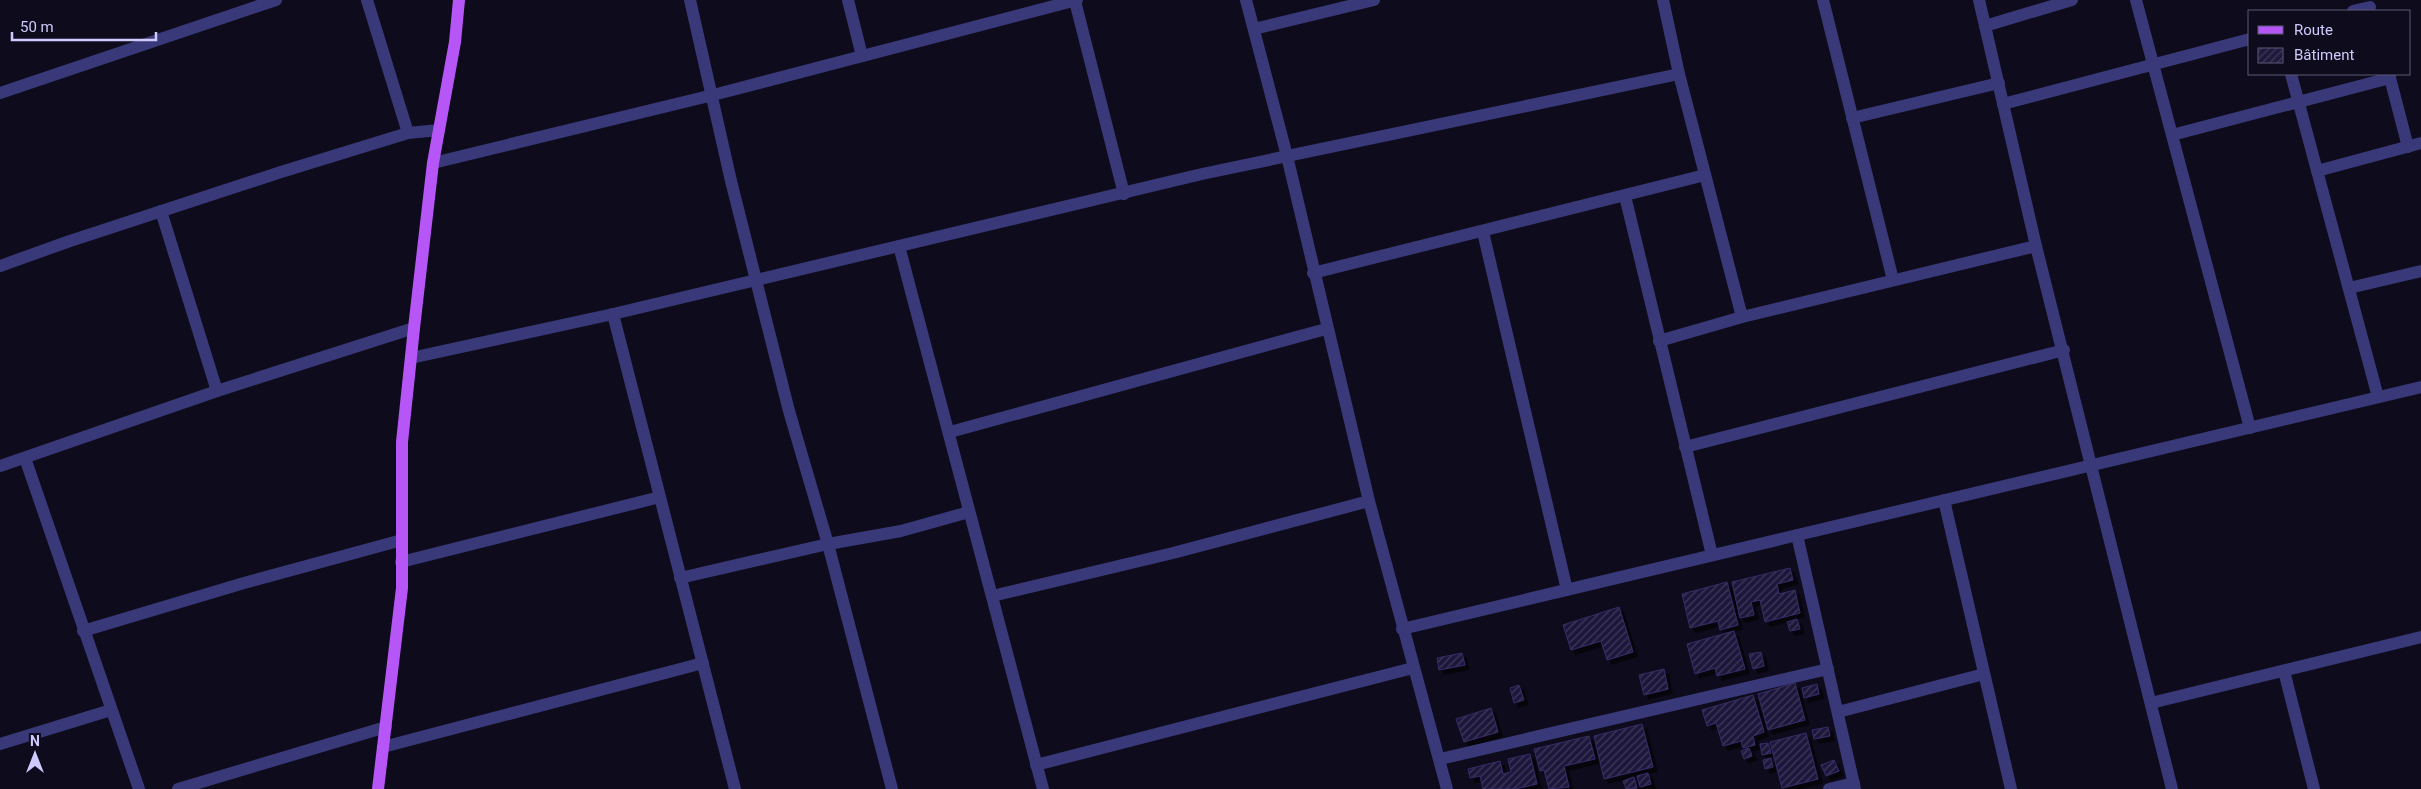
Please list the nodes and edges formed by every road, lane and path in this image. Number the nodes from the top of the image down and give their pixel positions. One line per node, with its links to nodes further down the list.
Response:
1 (276, 0): 25 (street)
2 (367, 0): 31 (street)
3 (459, 0): 30 (main road)
4 (690, 0): 26 (street)
5 (848, 0): 19 (street)
6 (1076, 0): 19 (street); 38 (street)
7 (1246, 0): 17 (street)
8 (1374, 0): 17 (street)
9 (1663, 0): 21 (street)
10 (1823, 0): 29 (street)
11 (1979, 0): 16 (street)
12 (2072, 0): 16 (street)
13 (2136, 0): 20 (street)
14 (2370, 6): 15 (street)
15 (2356, 10)
16 (1985, 26): 24 (street)
17 (1254, 29): 34 (street)
18 (2248, 40): 20 (street)
19 (862, 56): 26 (street)
20 (2154, 64): 28 (street); 32 (street)
21 (1679, 74): 34 (street); 37 (street)
22 (2291, 75): 27 (street)
23 (2389, 76): 27 (street); 33 (street)
24 (1999, 83): 28 (street); 29 (street)
25 (0, 93)
26 (712, 96): 35 (street); 47 (street)
27 (2299, 102): 32 (street); 36 (street)
28 (2004, 104): 43 (street)
29 (1852, 118): 48 (street)
30 (439, 130): 31 (street); 35 (main road)
31 (408, 133): 40 (street)
32 (2172, 135): 60 (street)
33 (2415, 145): 36 (street)
34 (1287, 156): 38 (street); 46 (street)
35 (433, 163): 52 (main road)
36 (2317, 171): 49 (street)
37 (1705, 175): 39 (street); 51 (street)
38 (1124, 194): 42 (street)
39 (1625, 196): 41 (street); 54 (street)
40 (160, 211): 44 (street); 58 (street)
41 (1483, 232): 46 (street); 76 (street)
42 (900, 246): 47 (street); 61 (street)
43 (2036, 246): 48 (street); 55 (street)
44 (0, 266)
45 (2421, 271): 49 (street)
46 (1313, 273): 53 (street)
47 (757, 279): 50 (street); 72 (street)
48 (1893, 280): 51 (street)
49 (2349, 288): 59 (street)
50 (612, 314): 56 (street); 66 (street)
51 (1742, 317): 54 (street)
52 (414, 328): 56 (main road); 58 (street)
53 (1326, 329): 61 (street); 68 (street)
54 (1660, 341): 62 (street)
55 (2064, 350): 62 (street); 65 (street)
56 (411, 358): 71 (main road)
57 (2421, 387): 59 (street)
58 (217, 391): 63 (street)
59 (2378, 397): 60 (street)
60 (2250, 428): 65 (street)
61 (950, 432): 69 (street)
62 (1685, 447): 73 (street)
63 (25, 458): 64 (street); 79 (street)
64 (0, 466)
65 (2090, 466): 67 (street); 86 (street)
66 (660, 497): 74 (street); 75 (street)
67 (1944, 500): 70 (street); 85 (street)
68 (1369, 501): 77 (street); 78 (street)
69 (969, 512): 72 (street); 77 (street)
70 (1797, 535): 73 (street); 83 (street)
71 (402, 540): 74 (main road); 79 (street)
72 (828, 544): 75 (street); 99 (street)
73 (1712, 555): 76 (street)
74 (401, 562): 89 (main road)
75 (680, 578): 81 (street)
76 (1567, 590): 78 (street)
77 (992, 596): 93 (street)
78 (1402, 629): 82 (street)
79 (83, 632): 87 (street)
80 (2421, 637): 84 (street)
81 (703, 663): 91 (street); 98 (street)
82 (1413, 668): 92 (street); 93 (street)
83 (1828, 669): 88 (street); 92 (street)
84 (2284, 671): 86 (street); 105 (street)
85 (1984, 674): 88 (street); 103 (street)
86 (2151, 703): 104 (street)
87 (111, 710): 90 (street); 95 (street)
88 (1838, 712): 94 (street)
89 (386, 727): 91 (main road); 96 (street)
90 (0, 744)
91 (382, 747): 97 (main road)
92 (1440, 760): 101 (street)
93 (1036, 765): 100 (street)
94 (1855, 786): 102 (street)
95 (138, 789)
96 (178, 789)
97 (378, 789)
98 (735, 789)
99 (892, 789)
100 (1042, 789)
101 (1447, 789)
102 (1829, 789)
103 (2011, 789)
104 (2172, 789)
105 (2314, 789)

